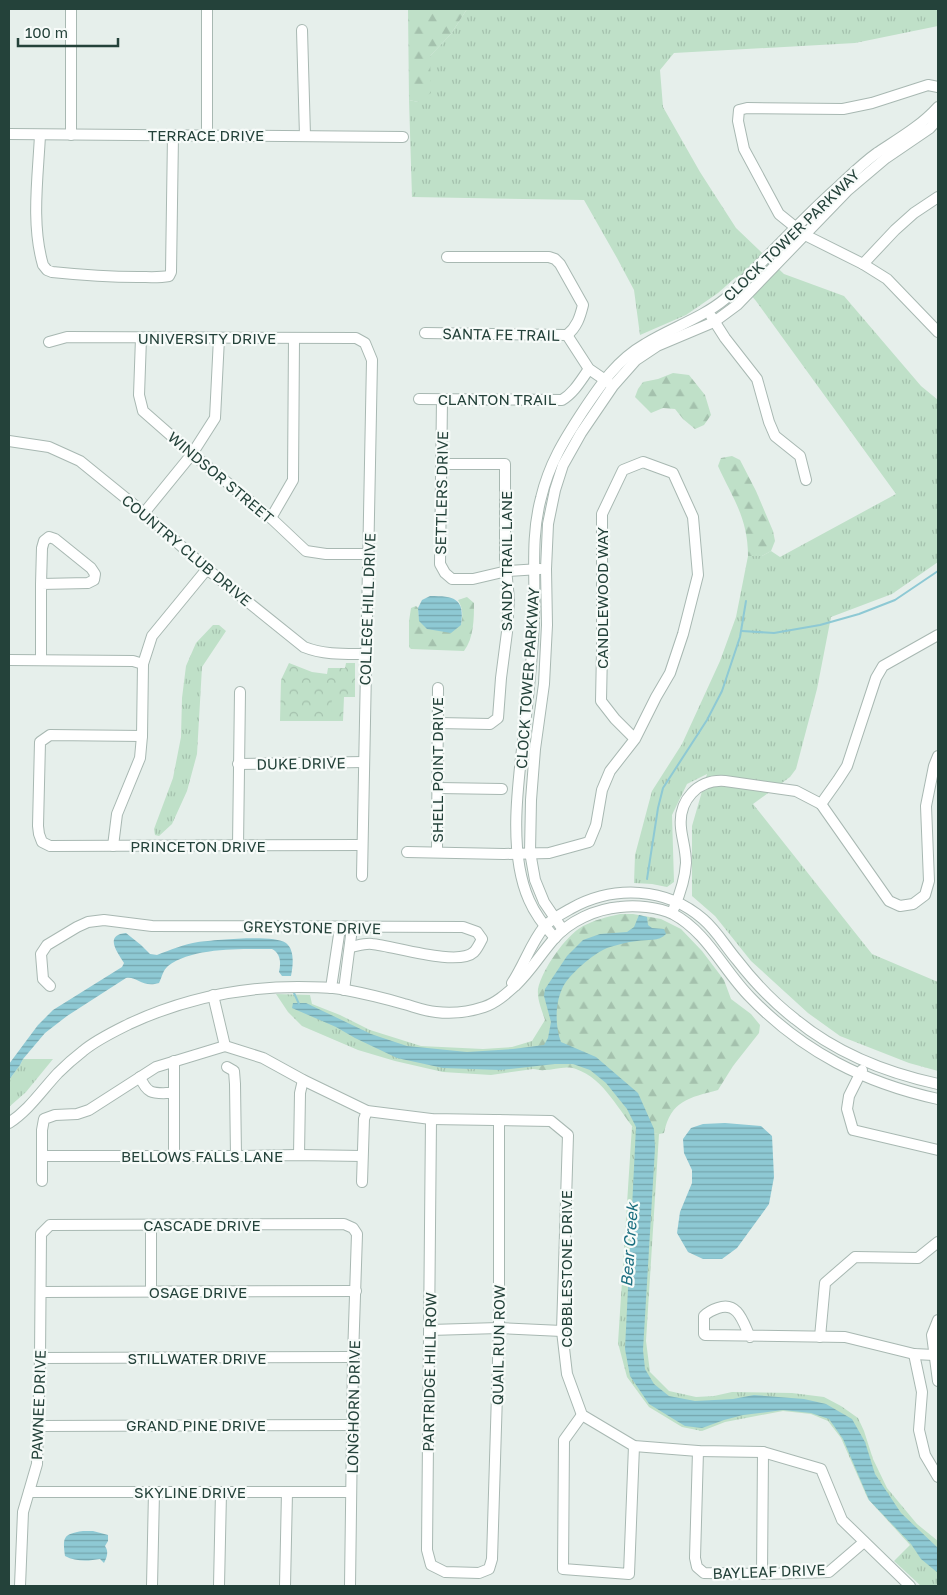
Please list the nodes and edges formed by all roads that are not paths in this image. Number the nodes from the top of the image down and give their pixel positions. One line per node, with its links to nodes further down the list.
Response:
1 (71, 9): 9 (street)
2 (207, 9): 11 (street)
3 (302, 30): 12 (street)
4 (938, 88): 15 (street)
5 (938, 107): 15 (street, CLOCK TOWER PARKWAY)
6 (938, 119): 16 (street, CLOCK TOWER PARKWAY)
7 (9, 134): 8 (street, TERRACE DRIVE)
8 (40, 135): 9 (street, TERRACE DRIVE); 10 (street)
9 (71, 135): 10 (street, TERRACE DRIVE)
10 (174, 135): 11 (street, TERRACE DRIVE)
11 (207, 135): 12 (street, TERRACE DRIVE)
12 (305, 136): 13 (street, TERRACE DRIVE)
13 (403, 137)
14 (938, 197): 18 (street)
15 (795, 227): 16 (street); 19 (street, CLOCK TOWER PARKWAY)
16 (804, 235): 18 (street); 20 (street, CLOCK TOWER PARKWAY)
17 (447, 257): 23 (street)
18 (863, 264): 21 (street)
19 (708, 311): 20 (street); 30 (street, CLOCK TOWER PARKWAY)
20 (714, 322): 31 (street, CLOCK TOWER PARKWAY); 37 (street)
21 (936, 325)
22 (425, 333): 23 (street, SANTA FE TRAIL)
23 (567, 334): 29 (street, SANTA FE TRAIL)
24 (141, 338): 25 (street, UNIVERSITY DRIVE); 27 (street, UNIVERSITY DRIVE); 35 (street, WINDSOR STREET)
25 (220, 338): 26 (street, UNIVERSITY DRIVE); 35 (street)
26 (294, 338): 28 (street, UNIVERSITY DRIVE); 39 (street)
27 (49, 342)
28 (365, 343): 40 (street, COLLEGE HILL DRIVE)
29 (589, 369): 30 (street, SANTA FE TRAIL); 33 (street, CLANTON TRAIL)
30 (604, 379): 31 (street, SANTA FE TRAIL); 43 (street, CLOCK TOWER PARKWAY)
31 (613, 386): 41 (street, CLOCK TOWER PARKWAY)
32 (419, 399): 33 (street, CLANTON TRAIL)
33 (442, 399): 36 (street, SETTLERS DRIVE)
34 (9, 441): 38 (street, COUNTRY CLUB DRIVE)
35 (192, 454): 38 (street); 39 (street, WINDSOR STREET)
36 (442, 464): 44 (street, SANDY TRAIL LANE); 44 (street, SETTLERS DRIVE)
37 (806, 480)
38 (144, 513): 42 (street, COUNTRY CLUB DRIVE)
39 (272, 518): 40 (street, WINDSOR STREET)
40 (369, 554): 47 (street, COLLEGE HILL DRIVE)
41 (546, 568): 43 (street, SETTLERS DRIVE); 67 (street, CLOCK TOWER PARKWAY)
42 (208, 569): 47 (street, COUNTRY CLUB DRIVE); 50 (street)
43 (533, 570): 44 (street, SETTLERS DRIVE); 68 (street, CLOCK TOWER PARKWAY)
44 (507, 571): 53 (street, SANDY TRAIL LANE)
45 (41, 584): 45 (street); 49 (street)
46 (938, 636): 61 (street)
47 (366, 654): 57 (street, COLLEGE HILL DRIVE)
48 (9, 660): 49 (street)
49 (41, 660): 50 (street)
50 (143, 664): 54 (street)
51 (438, 688): 53 (street, SHELL POINT DRIVE)
52 (240, 692): 58 (street)
53 (438, 723): 59 (street, SHELL POINT DRIVE)
54 (142, 736): 63 (street); 63 (street, PRINCETON DRIVE)
55 (635, 739): 55 (street, CANDLEWOOD WAY); 67 (street)
56 (938, 756): 61 (street)
57 (364, 762): 58 (street, DUKE DRIVE); 62 (street, COLLEGE HILL DRIVE)
58 (238, 764): 64 (street)
59 (438, 788): 60 (street); 66 (street, SHELL POINT DRIVE)
60 (502, 789)
61 (821, 804): 70 (street)
62 (362, 845): 64 (street, PRINCETON DRIVE); 69 (street, COLLEGE HILL DRIVE)
63 (113, 846): 64 (street, PRINCETON DRIVE)
64 (238, 846)
65 (408, 852): 66 (street)
66 (437, 852): 68 (street)
67 (530, 852): 68 (street); 72 (street, CLOCK TOWER PARKWAY)
68 (518, 853): 73 (street, CLOCK TOWER PARKWAY)
69 (362, 876)
70 (677, 902): 71 (street); 72 (street); 84 (street)
71 (672, 914): 76 (street); 85 (street)
72 (555, 918): 73 (street); 76 (street, CLOCK TOWER PARKWAY)
73 (545, 926): 77 (street, CLOCK TOWER PARKWAY); 83 (street)
74 (340, 928): 75 (street, GREYSTONE DRIVE); 79 (street, GREYSTONE DRIVE); 80 (street)
75 (352, 928): 78 (street); 78 (street, GREYSTONE DRIVE)
76 (563, 930): 77 (street)
77 (555, 938): 83 (street)
78 (350, 947): 81 (street)
79 (50, 986)
80 (331, 988): 81 (street); 82 (street)
81 (344, 990): 83 (street)
82 (213, 995): 86 (street); 99 (street)
83 (504, 996)
84 (795, 1020): 85 (street); 88 (street)
85 (786, 1031): 90 (street)
86 (225, 1046): 87 (street); 92 (street, COBBLESTONE DRIVE)
87 (174, 1061): 91 (street); 94 (street)
88 (866, 1062): 90 (street); 93 (street)
89 (227, 1067): 104 (street)
90 (860, 1075): 95 (street); 100 (street)
91 (140, 1077): 94 (street); 102 (street)
92 (303, 1080): 96 (street, COBBLESTONE DRIVE); 101 (street)
93 (938, 1084)
94 (173, 1093): 103 (street)
95 (938, 1099)
96 (367, 1111): 97 (street, COBBLESTONE DRIVE); 105 (street)
97 (431, 1119): 98 (street, COBBLESTONE DRIVE); 117 (street, PARTRIDGE HILL ROW)
98 (499, 1120): 116 (street, QUAIL RUN ROW); 118 (street, COBBLESTONE DRIVE)
99 (9, 1123)
100 (938, 1150)
101 (299, 1155): 104 (street, BELLOWS FALLS LANE); 105 (street, BELLOWS FALLS LANE)
102 (42, 1156): 103 (street, BELLOWS FALLS LANE); 106 (street)
103 (174, 1156): 104 (street, BELLOWS FALLS LANE)
104 (236, 1156)
105 (362, 1156): 107 (street)
106 (42, 1181)
107 (362, 1182)
108 (151, 1224): 109 (street, CASCADE DRIVE); 110 (street, CASCADE DRIVE); 114 (street)
109 (50, 1225): 113 (street, PAWNEE DRIVE)
110 (353, 1228): 112 (street, LONGHORN DRIVE)
111 (938, 1242): 120 (street)
112 (356, 1291): 114 (street, OSAGE DRIVE); 124 (street, LONGHORN DRIVE)
113 (41, 1292): 114 (street, OSAGE DRIVE); 125 (street, PAWNEE DRIVE)
114 (151, 1292)
115 (938, 1320): 123 (street)
116 (499, 1328): 117 (street); 118 (street); 140 (street, QUAIL RUN ROW)
117 (430, 1330): 140 (street, PARTRIDGE HILL ROW)
118 (562, 1331): 127 (street, COBBLESTONE DRIVE)
119 (750, 1337): 119 (street); 120 (street)
120 (820, 1337): 122 (street)
121 (938, 1344): 123 (street)
122 (914, 1354): 123 (street); 133 (street)
123 (934, 1355): 126 (street)
124 (353, 1357): 125 (street, STILLWATER DRIVE); 128 (street, LONGHORN DRIVE)
125 (40, 1358): 129 (street, PAWNEE DRIVE)
126 (938, 1381)
127 (582, 1415): 130 (street); 130 (street)
128 (352, 1424): 129 (street, GRAND PINE DRIVE); 138 (street, LONGHORN DRIVE)
129 (39, 1426): 134 (street, PAWNEE DRIVE)
130 (634, 1446): 131 (street)
131 (698, 1451): 132 (street); 141 (street, BAYLEAF DRIVE)
132 (763, 1452): 139 (street); 141 (street)
133 (938, 1477)
134 (30, 1492): 135 (street, SKYLINE DRIVE); 142 (street, PAWNEE DRIVE)
135 (154, 1492): 136 (street, SKYLINE DRIVE); 143 (street)
136 (221, 1492): 137 (street, SKYLINE DRIVE); 144 (street)
137 (287, 1492): 138 (street, SKYLINE DRIVE); 145 (street)
138 (351, 1492): 146 (street, LONGHORN DRIVE)
139 (864, 1542): 141 (street, BAYLEAF DRIVE); 147 (street)
140 (489, 1569)
141 (762, 1574)
142 (20, 1586)
143 (152, 1586)
144 (219, 1586)
145 (286, 1586)
146 (350, 1586)
147 (910, 1586)

